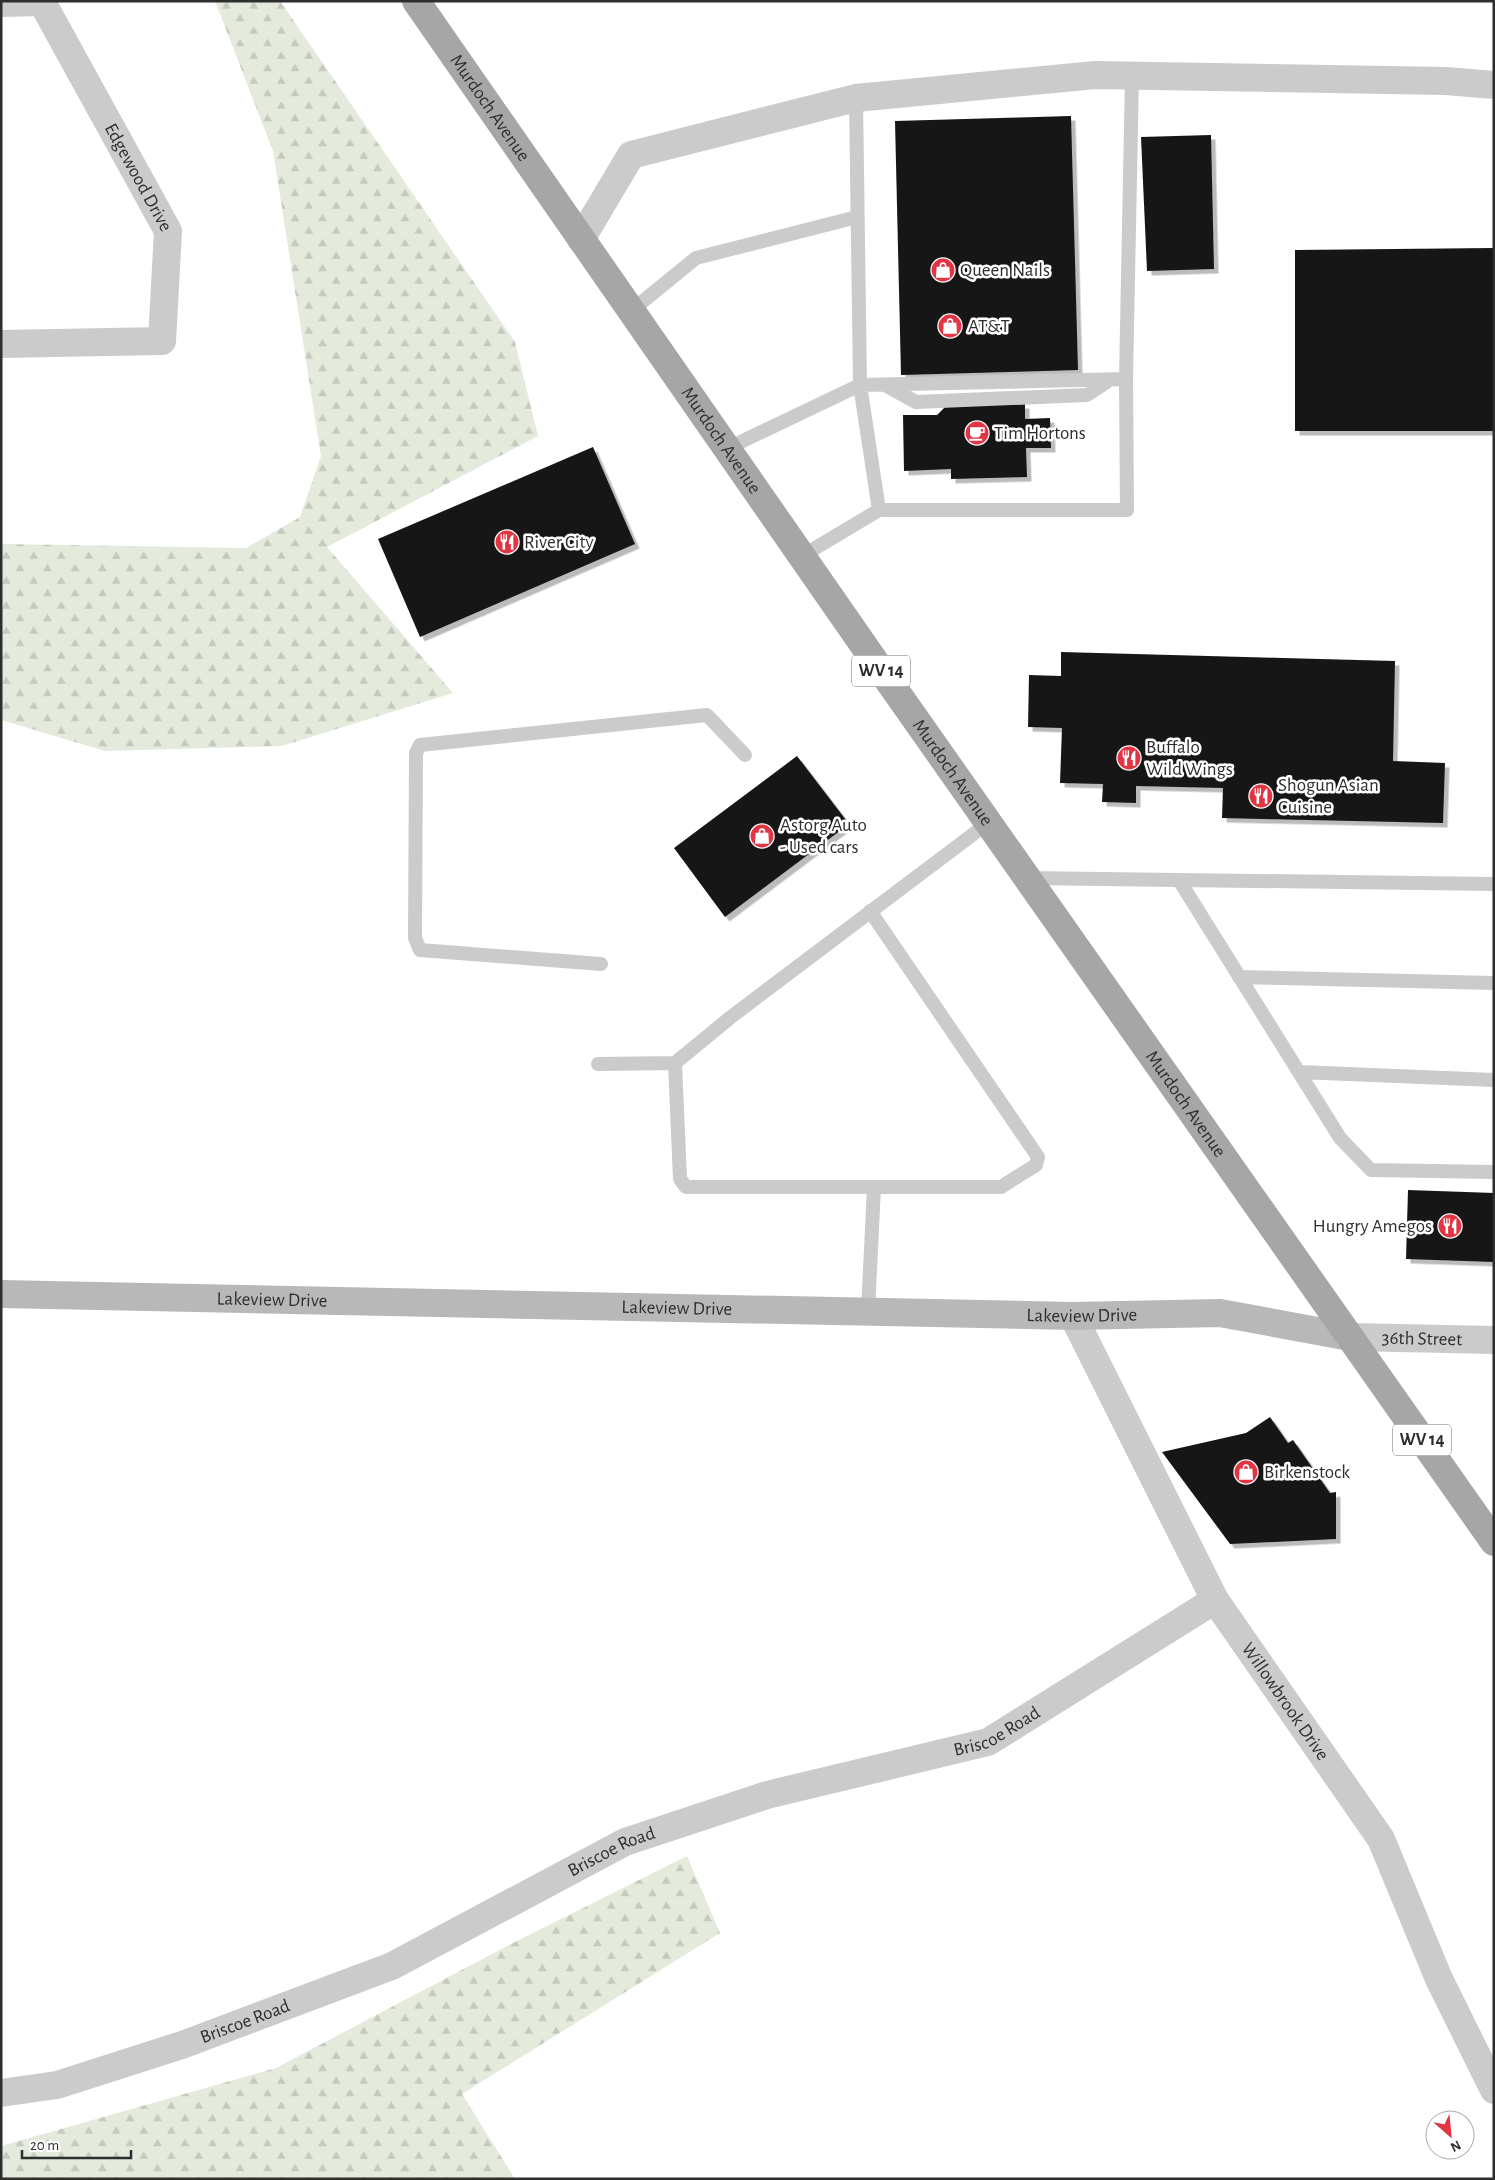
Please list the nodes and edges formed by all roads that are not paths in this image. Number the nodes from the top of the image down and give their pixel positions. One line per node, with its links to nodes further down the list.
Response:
1 (416, 1): 7 (main road, Murdoch Avenue / WV 14)
2 (1, 3): 9 (street, Edgewood Drive)
3 (1132, 76): 4 (street); 5 (street); 10 (lane)
4 (1494, 85)
5 (856, 98): 6 (lane); 7 (street)
6 (857, 217): 8 (lane); 11 (lane)
7 (581, 239): 8 (main road, Murdoch Avenue / WV 14)
8 (631, 310): 12 (main road, Murdoch Avenue / WV 14)
9 (1, 344)
10 (1126, 379): 11 (lane); 13 (lane)
11 (860, 385): 12 (lane); 13 (lane)
12 (728, 448): 14 (main road, Murdoch Avenue / WV 14)
13 (879, 510): 14 (lane)
14 (802, 556): 16 (main road, Murdoch Avenue / WV 14)
15 (745, 754): 21 (lane)
16 (988, 823): 17 (main road, Murdoch Avenue / WV 14); 20 (lane)
17 (1027, 878): 18 (lane); 33 (main road, Murdoch Avenue / WV 14)
18 (1179, 880): 19 (lane); 22 (lane)
19 (1494, 884)
20 (870, 911): 24 (lane); 29 (lane)
21 (601, 964)
22 (1239, 977): 23 (lane); 26 (lane)
23 (1494, 983)
24 (675, 1063): 25 (lane); 29 (lane)
25 (598, 1064)
26 (1299, 1072): 27 (lane); 28 (lane)
27 (1494, 1080)
28 (1494, 1172)
29 (874, 1187): 31 (lane)
30 (1, 1294): 31 (street, Lakeview Drive)
31 (868, 1311): 32 (street, Lakeview Drive)
32 (1073, 1316): 33 (street, Lakeview Drive); 36 (street, Willowbrook Drive)
33 (1350, 1337): 34 (street, 36th Street); 35 (main road, Murdoch Avenue / WV 14)
34 (1494, 1340)
35 (1494, 1542)
36 (1215, 1600): 37 (street, Willowbrook Drive); 38 (street, Briscoe Road)
37 (1494, 2090)
38 (1, 2093)

